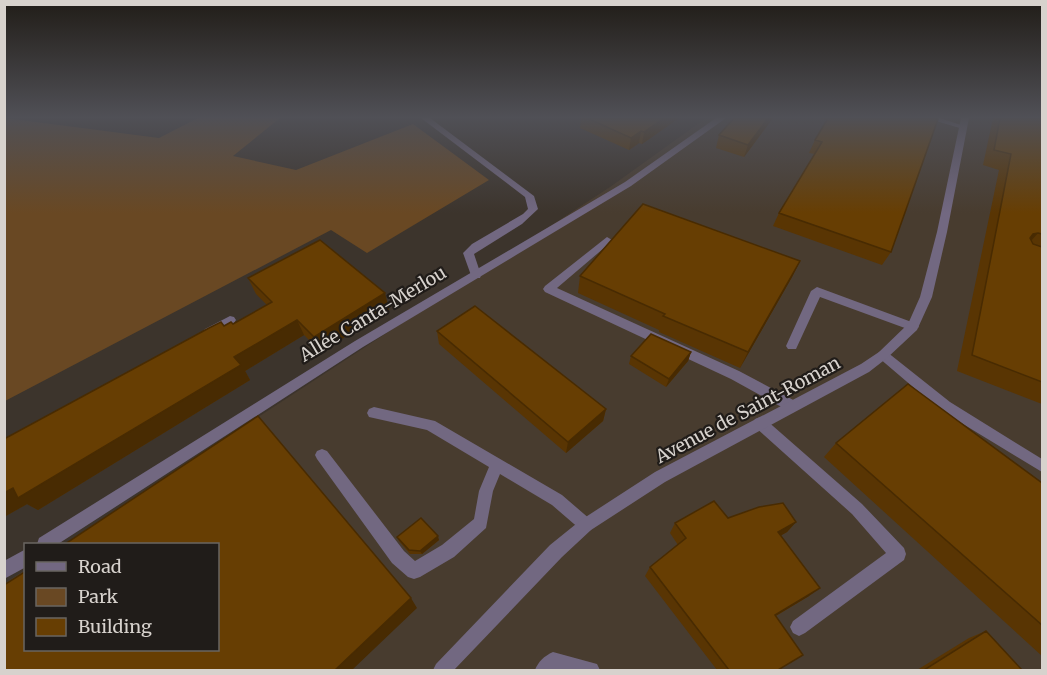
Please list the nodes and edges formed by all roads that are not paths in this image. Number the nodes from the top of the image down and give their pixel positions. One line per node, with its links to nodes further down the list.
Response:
1 (467, 150): 5 (street)
2 (677, 150): 5 (street, Allée Canta-Merlou)
3 (958, 150): 7 (street, Avenue de Saint-Roman)
4 (607, 240): 11 (street)
5 (476, 275): 18 (street, Allée Canta-Merlou)
6 (230, 320): 8 (street)
7 (913, 327): 9 (street); 10 (street, Avenue de Saint-Roman)
8 (200, 338)
9 (792, 346)
10 (883, 355): 11 (street, Avenue de Saint-Roman); 16 (street)
11 (792, 406): 13 (street, Avenue de Saint-Roman)
12 (374, 413): 15 (street)
13 (760, 423): 17 (street, Avenue de Saint-Roman); 21 (street)
14 (322, 455): 15 (street)
15 (497, 465): 17 (street)
16 (1042, 466)
17 (586, 525): 22 (street, Avenue de Saint-Roman)
18 (47, 543)
19 (24, 558): 20 (street)
20 (4, 571)
21 (799, 627)
22 (442, 670)
23 (544, 670): 24 (street)
24 (591, 670)

